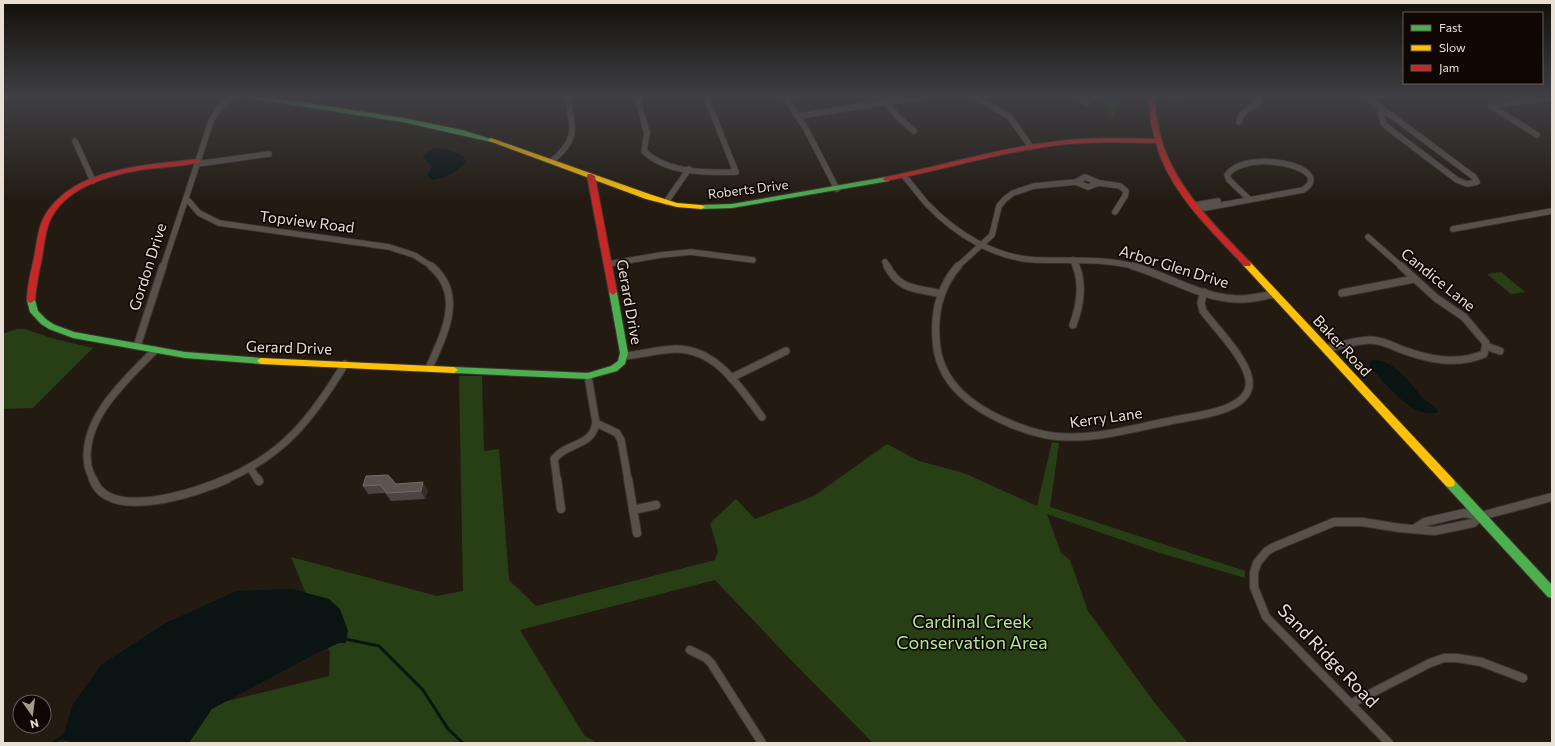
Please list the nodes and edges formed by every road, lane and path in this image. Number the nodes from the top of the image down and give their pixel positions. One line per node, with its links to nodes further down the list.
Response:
1 (208, 132): 18 (street)
2 (463, 132): 17 (main road, Roberts Drive)
3 (572, 132): 17 (street)
4 (646, 132): 19 (street)
5 (720, 132): 19 (street)
6 (807, 132): 23 (street)
7 (1020, 132): 15 (street)
8 (1154, 132): 14 (main road, Baker Road)
9 (1392, 132): 10 (street)
10 (1412, 132)
11 (1531, 132): 12 (street)
12 (1536, 135)
13 (75, 141): 22 (street)
14 (1157, 141): 15 (main road, Roberts Drive); 27 (main road, Baker Road)
15 (1031, 147): 21 (main road, Roberts Drive)
16 (269, 154): 18 (street)
17 (552, 161): 20 (main road, Roberts Drive)
18 (198, 162): 22 (main road, Gerard Drive); 24 (street)
19 (689, 169): 26 (street)
20 (590, 176): 26 (main road, Roberts Drive); 36 (main road, Gerard Drive)
21 (904, 176): 23 (main road, Roberts Drive); 32 (street, Arbor Glen Drive)
22 (93, 181): 43 (main road, Gerard Drive)
23 (835, 186): 26 (main road, Roberts Drive)
24 (186, 198): 43 (street, Gordon Drive); 51 (street, Topview Road)
25 (1249, 199): 25 (street); 27 (street)
26 (666, 202)
27 (1193, 206): 41 (main road, Baker Road)
28 (1552, 211): 30 (street)
29 (1115, 212): 32 (street, Kerry Lane)
30 (1453, 229)
31 (1368, 238): 37 (street, Candice Lane)
32 (981, 245): 34 (street, Arbor Glen Drive); 40 (street, Kerry Lane)
33 (753, 260): 36 (street)
34 (1073, 260): 38 (street, Arbor Glen Drive); 42 (street)
35 (886, 262): 40 (street)
36 (608, 264): 49 (main road, Gerard Drive)
37 (1414, 279): 39 (street); 44 (street, Candice Lane)
38 (1204, 292): 40 (street, Kerry Lane); 41 (street, Arbor Glen Drive)
39 (1342, 293)
40 (941, 294)
41 (1275, 294): 45 (main road, Baker Road)
42 (1072, 325)
43 (136, 346): 46 (main road, Gerard Drive)
44 (1486, 346): 45 (street); 48 (street)
45 (1325, 349): 62 (main road, Baker Road)
46 (155, 350): 50 (main road, Gerard Drive); 56 (street)
47 (786, 351): 53 (street)
48 (1500, 351)
49 (624, 356): 52 (main road, Gerard Drive); 53 (street)
50 (345, 364): 51 (main road, Gerard Drive); 56 (street)
51 (429, 368): 52 (main road, Gerard Drive)
52 (588, 376): 55 (street)
53 (731, 378): 54 (street)
54 (762, 417)
55 (596, 423): 60 (street); 61 (street)
56 (250, 468): 57 (street)
57 (259, 481)
58 (1552, 497): 62 (street, Sand Ridge Road)
59 (656, 505): 61 (street)
60 (561, 509)
61 (633, 510): 63 (street)
62 (1481, 516): 64 (main road, Baker Road); 67 (street, Sand Ridge Road)
63 (638, 533)
64 (1552, 593)
65 (690, 650): 68 (street)
66 (1523, 678): 67 (street)
67 (1352, 703): 69 (street, Sand Ridge Road)
68 (762, 743)
69 (1389, 743)

